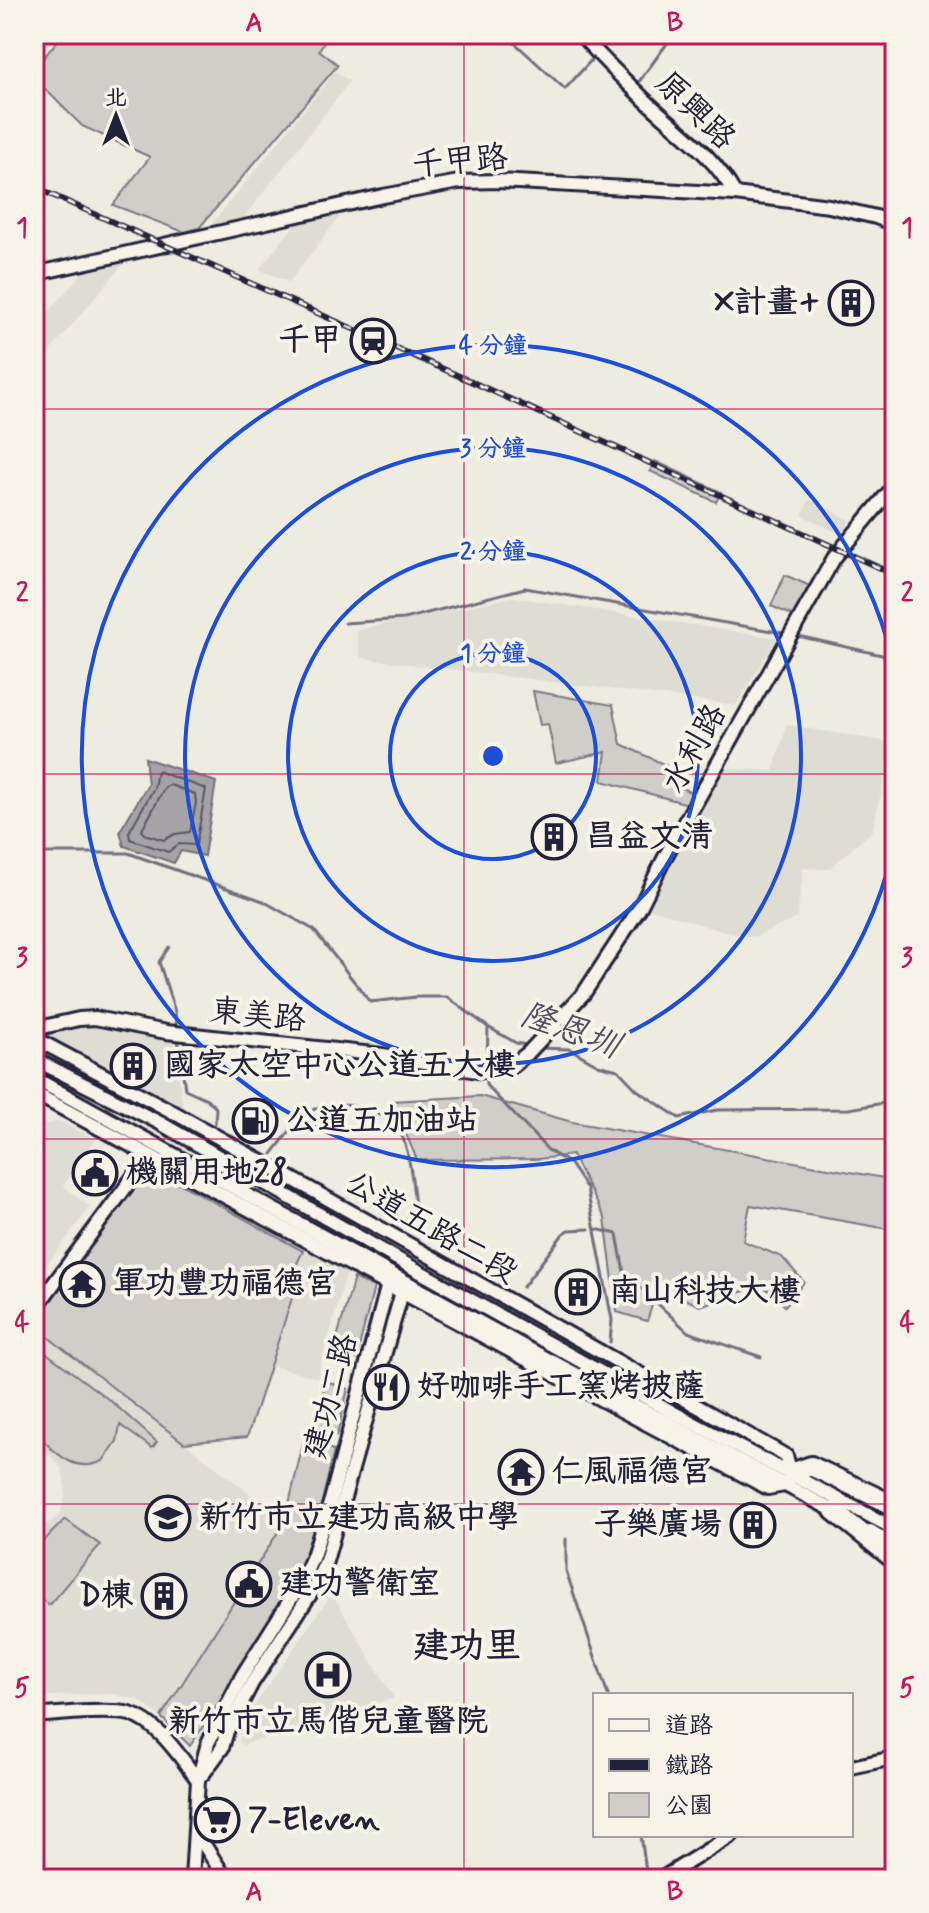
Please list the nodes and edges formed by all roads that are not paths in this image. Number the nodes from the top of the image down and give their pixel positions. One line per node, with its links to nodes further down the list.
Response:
1 (580, 34): 2 (street, 原興路)
2 (735, 194): 3 (street, 千甲路); 4 (street, 千甲路)
3 (895, 224)
4 (34, 274)
5 (895, 485): 9 (street, 水利路)
6 (34, 1029): 9 (street, 東美路)
7 (34, 1038): 14 (street, 公道五路二段)
8 (34, 1059): 13 (street, 公道五路二段)
9 (494, 1071)
10 (34, 1078): 18 (street, 公道五路二段)
11 (34, 1093): 12 (street, 公道五路二段)
12 (149, 1156): 15 (street, 公道五路二段); 17 (street)
13 (406, 1264): 14 (street); 18 (street, 公道五路二段)
14 (469, 1280): 18 (street, 公道五路二段)
15 (388, 1284): 16 (street, 公道五路二段); 27 (street, 建功二路)
16 (402, 1292): 18 (street, 公道五路二段); 27 (street, 建功二路)
17 (34, 1310)
18 (788, 1479): 19 (highway); 20 (street, 公道五路二段); 21 (street, 公道五路二段)
19 (895, 1506)
20 (834, 1511): 22 (street, 公道五路二段); 23 (highway)
21 (895, 1529)
22 (895, 1546)
23 (895, 1560)
24 (34, 1716): 27 (street)
25 (895, 1762): 26 (street)
26 (853, 1767)
27 (198, 1780): 28 (street, 建功二路)
28 (196, 1832): 30 (street, 建功二路); 31 (street)
29 (729, 1837): 32 (street)
30 (192, 1879)
31 (226, 1879)
32 (661, 1879)

